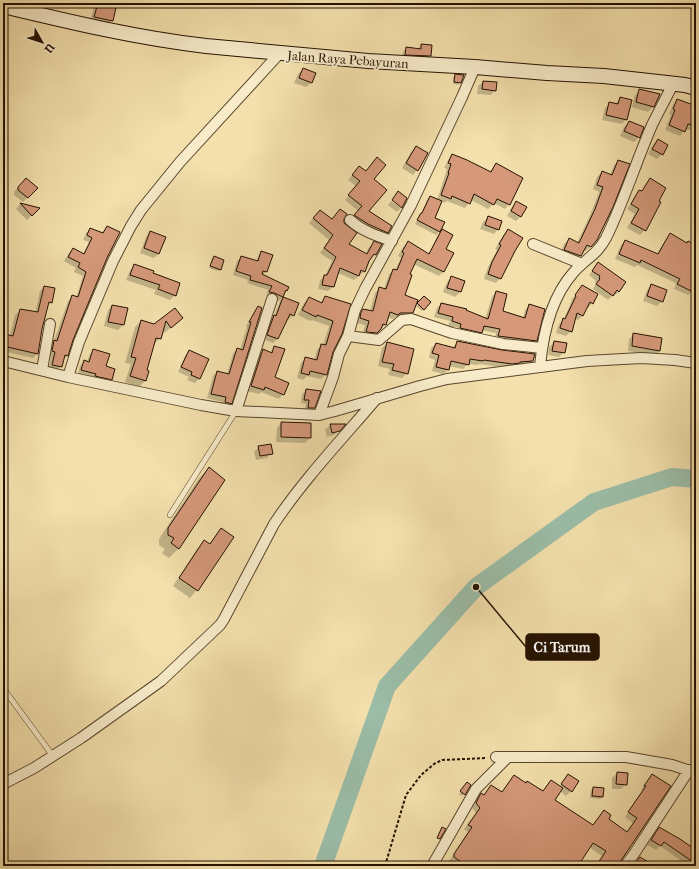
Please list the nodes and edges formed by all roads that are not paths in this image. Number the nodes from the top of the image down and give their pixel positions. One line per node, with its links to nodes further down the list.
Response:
1 (3, 6): 2 (main road, Jalan Raya Pebayuran)
2 (279, 54): 3 (main road, Jalan Raya Pebayuran); 18 (street)
3 (475, 67): 4 (main road, Jalan Raya Pebayuran); 7 (street)
4 (673, 84): 5 (main road, Jalan Raya Pebayuran); 9 (street)
5 (696, 88)
6 (350, 220): 7 (street)
7 (392, 241): 12 (street)
8 (533, 244): 9 (street)
9 (582, 264): 13 (street)
10 (272, 300): 20 (street)
11 (50, 324): 17 (street)
12 (348, 336): 13 (street); 21 (street)
13 (542, 348): 16 (street)
14 (3, 361): 17 (street)
15 (696, 363): 16 (street)
16 (540, 366): 19 (street)
17 (42, 370): 18 (street)
18 (68, 377): 20 (street)
19 (378, 398): 21 (street); 24 (street)
20 (236, 411): 21 (street); 22 (lane)
21 (319, 415)
22 (170, 515)
23 (3, 688): 24 (lane)
24 (53, 756): 28 (street)
25 (496, 757): 26 (street)
26 (508, 757): 27 (street); 29 (street)
27 (692, 771): 30 (street)
28 (3, 784)
29 (432, 866)
30 (625, 866)

